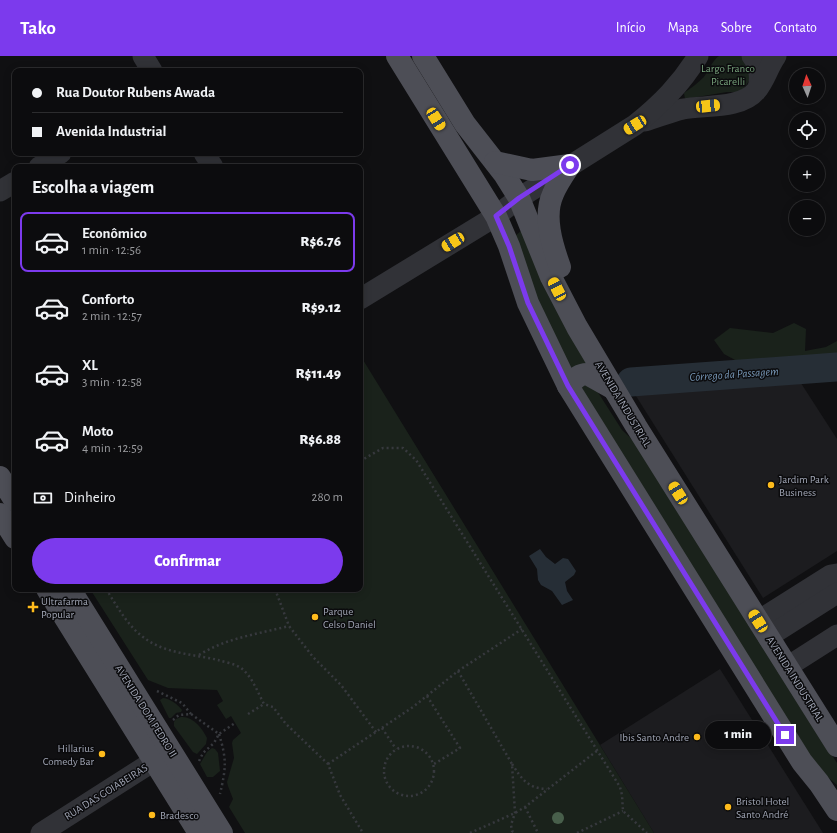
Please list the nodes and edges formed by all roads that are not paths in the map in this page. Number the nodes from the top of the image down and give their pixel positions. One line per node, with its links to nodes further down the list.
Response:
1 (143, 56): 7 (street)
2 (397, 56): 17 (main road)
3 (423, 56): 11 (main road, AVENIDA INDUSTRIAL)
4 (698, 56): 9 (street)
5 (752, 56): 8 (street)
6 (776, 56): 8 (street)
7 (150, 68)
8 (758, 89): 9 (street)
9 (635, 125): 13 (street)
10 (56, 156): 12 (street)
11 (494, 162): 13 (main road); 16 (main road, AVENIDA INDUSTRIAL)
12 (44, 164)
13 (570, 165): 16 (street); 19 (main road)
14 (12, 184): 15 (street)
15 (0, 191)
16 (519, 198): 17 (street); 19 (main road, AVENIDA INDUSTRIAL)
17 (496, 216): 18 (street); 20 (main road)
18 (363, 297)
19 (577, 328): 21 (main road, AVENIDA INDUSTRIAL)
20 (568, 386): 21 (main road); 33 (main road)
21 (612, 388): 28 (main road, AVENIDA INDUSTRIAL)
22 (0, 477): 23 (main road)
23 (12, 496)
24 (837, 574): 28 (street)
25 (49, 592): 32 (main road, AVENIDA DOM PEDRO II)
26 (72, 592): 32 (main road, AVENIDA DOM PEDRO II)
27 (837, 593): 28 (street)
28 (763, 629): 30 (main road, AVENIDA INDUSTRIAL)
29 (837, 635): 30 (street)
30 (787, 667): 31 (main road, AVENIDA INDUSTRIAL)
31 (837, 746)
32 (162, 756): 34 (street, RUA DAS GOIABEIRAS); 35 (main road, AVENIDA DOM PEDRO II); 36 (main road, AVENIDA DOM PEDRO II)
33 (837, 810)
34 (41, 833)
35 (199, 833)
36 (222, 833)

